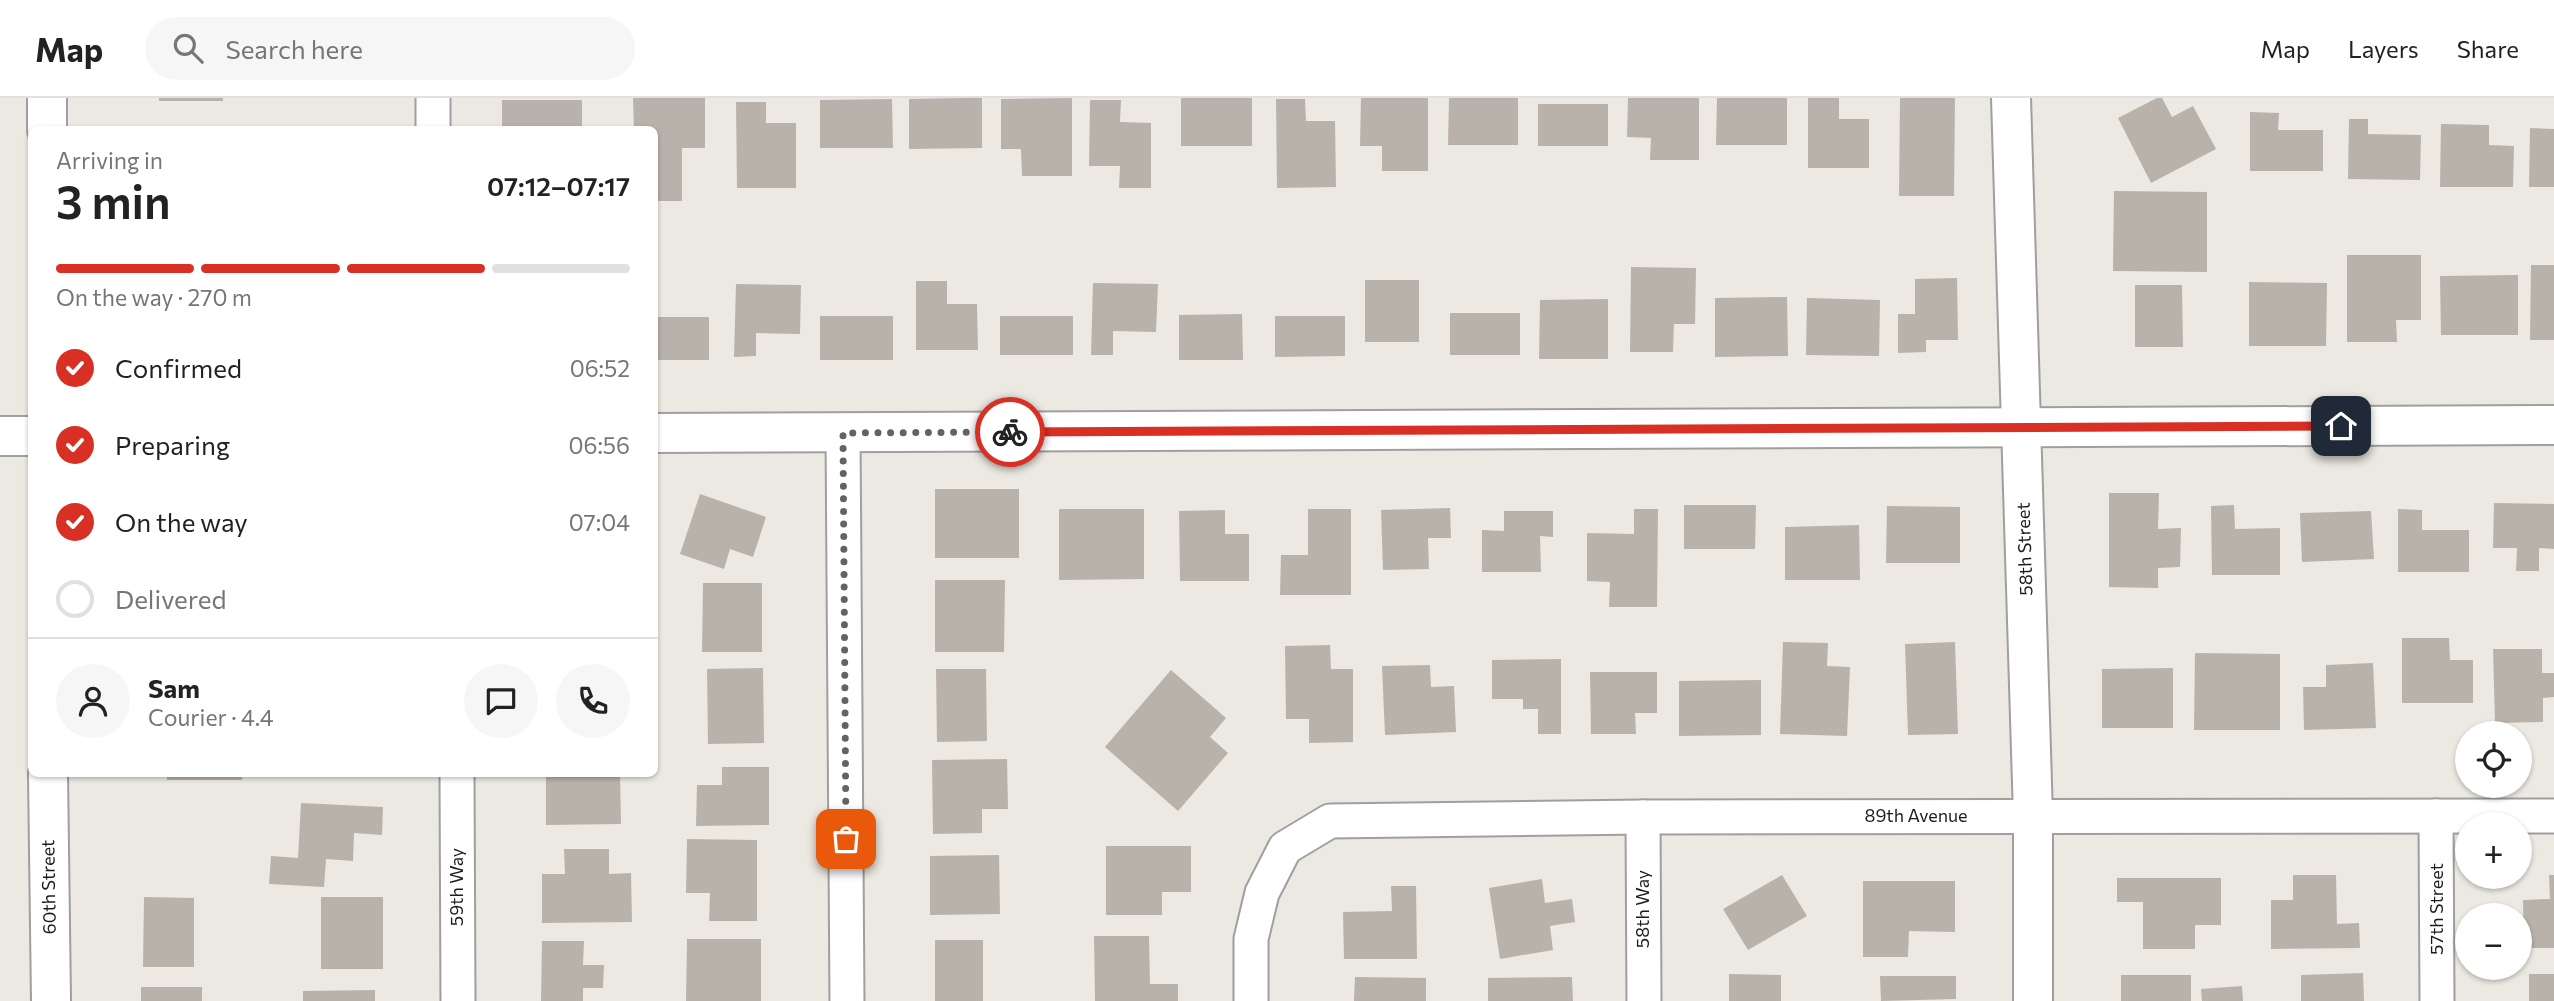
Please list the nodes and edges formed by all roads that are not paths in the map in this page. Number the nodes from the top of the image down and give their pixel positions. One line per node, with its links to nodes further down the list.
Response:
1 (47, 98): 4 (street)
2 (433, 98): 5 (street)
3 (2011, 98): 7 (street, 58th Street)
4 (47, 126)
5 (433, 126)
6 (2554, 425): 7 (street)
7 (2022, 428): 9 (street); 14 (street, 58th Street)
8 (658, 433): 9 (street)
9 (843, 433): 20 (street)
10 (0, 436): 11 (street)
11 (28, 436)
12 (48, 777): 18 (street, 60th Street)
13 (457, 777): 19 (street, 59th Way)
14 (2033, 816): 15 (street, 89th Avenue); 17 (street, 89th Avenue); 23 (street, 58th Street)
15 (2437, 816): 16 (street, 89th Avenue); 24 (street, 57th Street)
16 (2554, 816)
17 (1643, 817): 21 (street, 89th Avenue); 22 (street, 58th Way)
18 (51, 1001)
19 (458, 1001)
20 (847, 1001)
21 (1251, 1001)
22 (1644, 1001)
23 (2033, 1001)
24 (2437, 1001)

